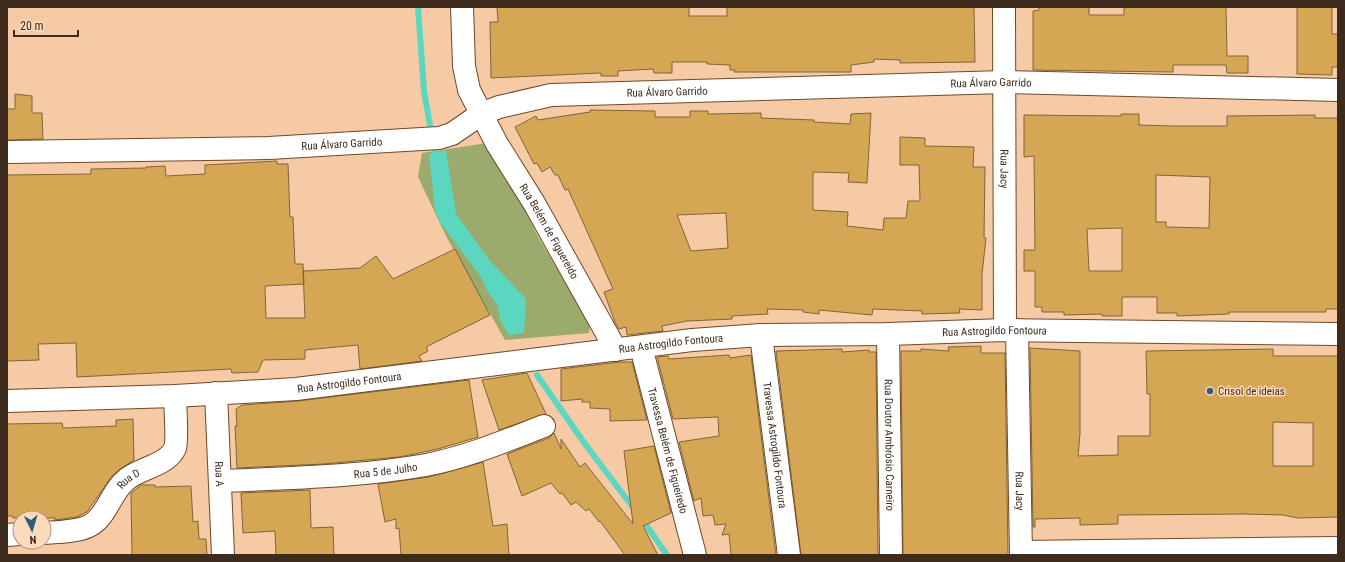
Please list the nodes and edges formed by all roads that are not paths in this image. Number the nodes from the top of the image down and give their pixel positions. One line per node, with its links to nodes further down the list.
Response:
1 (462, 7): 5 (street, Rua Belém de Figuereido)
2 (1004, 7): 3 (street, Rua Jacy)
3 (1004, 82): 4 (street, Rua Álvaro Garrido); 5 (street, Rua Álvaro Garrido); 7 (street, Rua Jacy)
4 (1338, 90)
5 (481, 114): 6 (street, Rua Álvaro Garrido); 12 (street, Rua Belém de Figuereido)
6 (7, 152)
7 (1011, 330): 8 (street, Rua Astrogildo Fontoura); 9 (street, Rua Astrogildo Fontoura); 20 (street, Rua Jacy)
8 (888, 334): 10 (street, Rua Astrogildo Fontoura); 24 (street, Rua Doutor Ambrósio Carneiro)
9 (1338, 334)
10 (761, 335): 11 (street, Rua Astrogildo Fontoura); 23 (street, Travessa Astrogildo Fontoura)
11 (641, 347): 12 (street, Rua Astrogildo Fontoura); 22 (street, Travessa Belém de Figueiredo)
12 (616, 350): 13 (street, Rua Astrogildo Fontoura)
13 (216, 393): 14 (street, Rua Astrogildo Fontoura); 17 (street, Rua A)
14 (175, 396): 15 (street, Rua Astrogildo Fontoura); 18 (street, Rua D)
15 (7, 401)
16 (544, 426): 17 (street, Rua 5 de Julho)
17 (221, 481): 21 (street, Rua A)
18 (52, 532)
19 (1338, 548): 20 (street)
20 (1021, 554)
21 (223, 555)
22 (695, 555)
23 (789, 555)
24 (892, 555)

